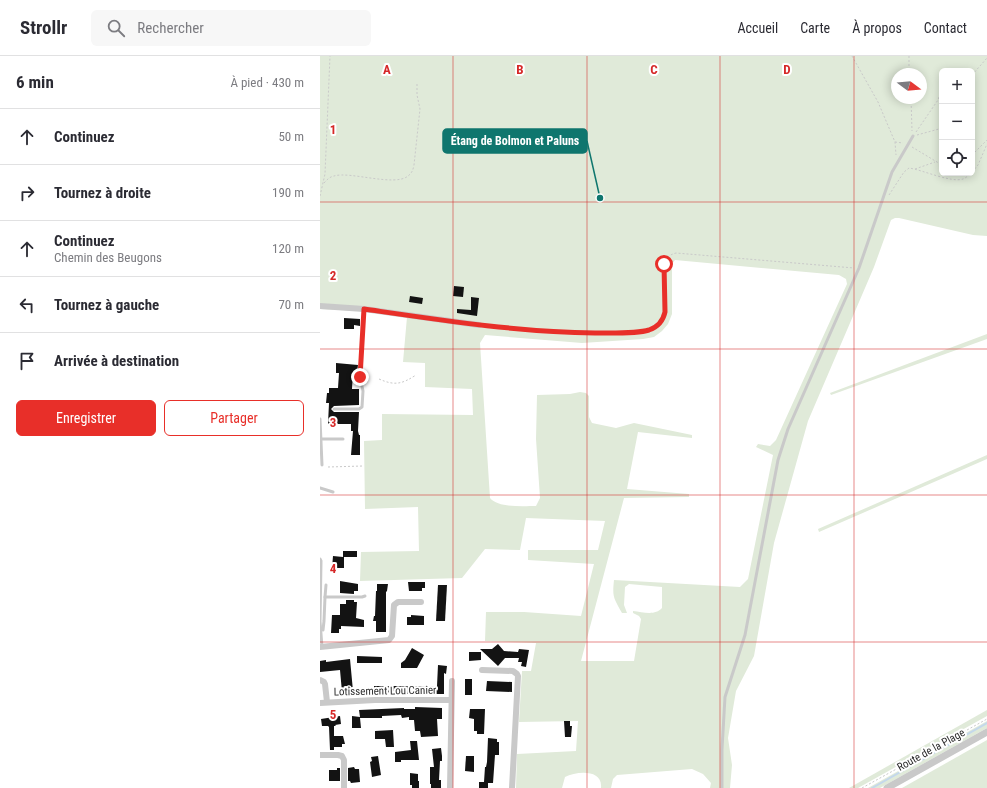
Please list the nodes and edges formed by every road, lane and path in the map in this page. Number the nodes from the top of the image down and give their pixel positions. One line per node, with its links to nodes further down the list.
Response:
1 (330, 56): 25 (path)
2 (852, 56): 13 (path)
3 (909, 56): 5 (path)
4 (987, 58): 6 (path)
5 (909, 68)
6 (975, 72)
7 (417, 84): 25 (path)
8 (939, 97): 11 (path)
9 (911, 104): 11 (path)
10 (939, 129): 11 (path)
11 (913, 136): 15 (lane)
12 (987, 140): 16 (path)
13 (895, 142): 15 (path); 19 (path)
14 (987, 144): 21 (path)
15 (908, 145): 17 (path); 19 (lane)
16 (975, 152)
17 (936, 161): 18 (path); 20 (path)
18 (939, 163)
19 (897, 165): 27 (lane)
20 (915, 169): 22 (path); 27 (path)
21 (975, 169)
22 (939, 176)
23 (940, 176): 24 (path)
24 (968, 176)
25 (324, 183): 26 (path)
26 (320, 196)
27 (884, 197): 28 (lane)
28 (859, 268): 31 (path); 60 (lane)
29 (320, 306): 30 (street)
30 (364, 309): 31 (street); 34 (lane)
31 (479, 325)
32 (416, 375): 33 (path)
33 (379, 379)
34 (334, 409)
35 (320, 419): 36 (lane)
36 (320, 439): 37 (lane); 38 (lane)
37 (342, 439)
38 (322, 464): 39 (path)
39 (363, 466)
40 (320, 488): 41 (lane)
41 (333, 492)
42 (320, 559): 47 (lane)
43 (326, 585): 44 (lane)
44 (325, 597): 45 (lane); 47 (lane)
45 (364, 597)
46 (421, 602): 48 (street)
47 (322, 634): 48 (lane)
48 (321, 647)
49 (482, 670): 59 (street)
50 (320, 680): 53 (street)
51 (452, 681): 52 (street)
52 (451, 700): 53 (street, Lotissement Lou Canier); 58 (street)
53 (323, 702)
54 (987, 719): 61 (path)
55 (987, 732): 62 (street, Route de la Plage)
56 (320, 755): 57 (street)
57 (344, 788)
58 (450, 788)
59 (512, 788)
60 (722, 788)
61 (862, 788)
62 (886, 788)

